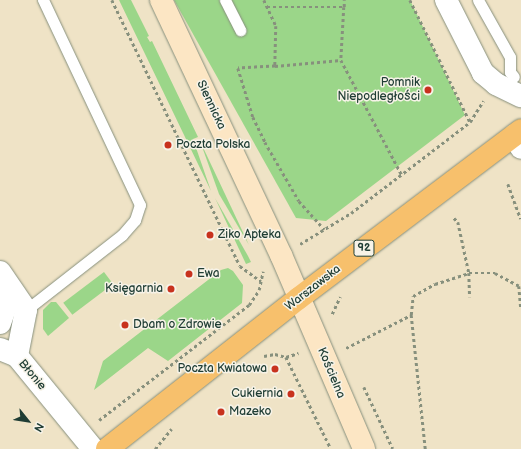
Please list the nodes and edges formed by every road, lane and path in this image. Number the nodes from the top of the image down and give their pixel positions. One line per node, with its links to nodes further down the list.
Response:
1 (43, 0): 34 (lane)
2 (112, 0): 28 (path)
3 (161, 0): 32 (main road, Siennicka)
4 (225, 0): 12 (lane)
5 (264, 0): 10 (path)
6 (344, 0): 11 (path)
7 (410, 0): 17 (path)
8 (446, 0): 15 (street)
9 (478, 0): 15 (lane)
10 (267, 6): 11 (path); 14 (path)
11 (344, 7): 13 (path)
12 (240, 30)
13 (340, 60): 14 (path); 19 (path)
14 (275, 66): 23 (path)
15 (518, 87)
16 (484, 98): 17 (path)
17 (470, 122): 19 (path)
18 (519, 138): 32 (main road, Warszawska / 92)
19 (402, 175): 23 (path)
20 (508, 184): 22 (path)
21 (454, 218): 27 (path)
22 (521, 219)
23 (324, 229): 24 (path)
24 (317, 235)
25 (263, 266): 28 (path)
26 (0, 272): 29 (street)
27 (469, 273): 31 (path); 33 (path); 35 (path)
28 (262, 281): 43 (path)
29 (11, 291): 34 (street); 37 (street)
30 (343, 295): 36 (path)
31 (470, 297)
32 (299, 298): 46 (main road, Warszawska / 92); 49 (main road, Kościelna)
33 (521, 307)
34 (26, 310): 39 (street, Błonie)
35 (411, 315): 38 (path); 50 (path)
36 (332, 320)
37 (0, 323)
38 (346, 348)
39 (8, 353): 45 (street, Błonie)
40 (294, 354): 41 (path)
41 (286, 357): 42 (path); 48 (path)
42 (259, 359)
43 (97, 422)
44 (174, 426): 47 (path)
45 (93, 449)
46 (107, 449)
47 (155, 449)
48 (331, 449)
49 (364, 449)
50 (425, 449)

